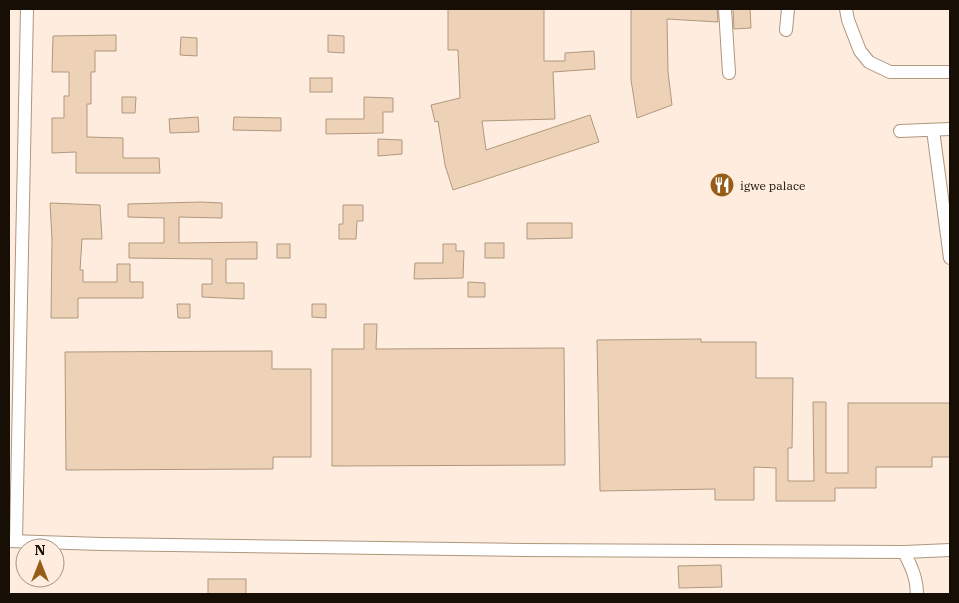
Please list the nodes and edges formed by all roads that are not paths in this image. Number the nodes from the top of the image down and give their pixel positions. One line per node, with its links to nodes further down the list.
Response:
1 (27, 9): 12 (street)
2 (725, 9): 7 (street)
3 (788, 9): 5 (street)
4 (846, 9): 6 (street)
5 (786, 30)
6 (950, 72)
7 (728, 73)
8 (950, 129): 9 (street)
9 (933, 130): 10 (street); 11 (street)
10 (900, 131)
11 (950, 258)
12 (12, 541): 14 (street)
13 (950, 550): 14 (street)
14 (904, 552): 15 (street)
15 (917, 594)

